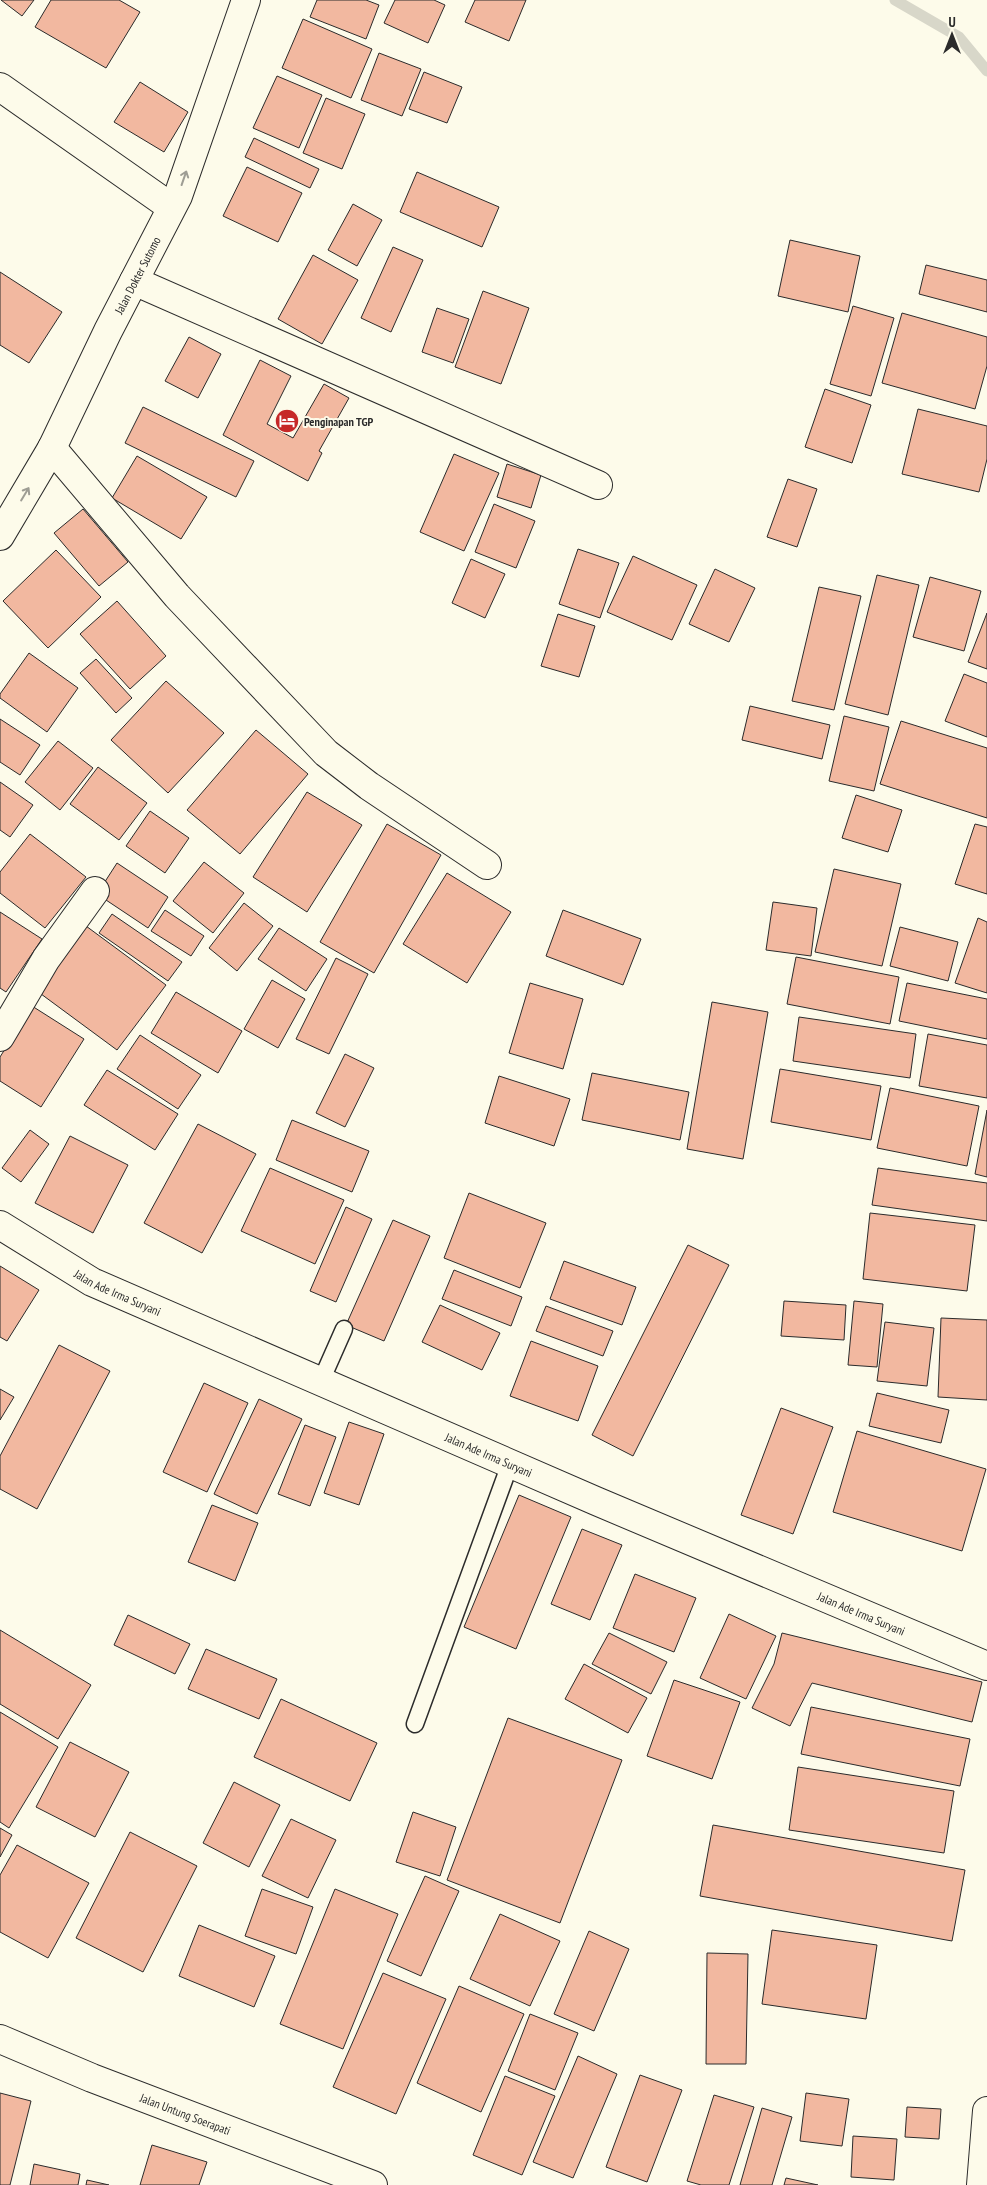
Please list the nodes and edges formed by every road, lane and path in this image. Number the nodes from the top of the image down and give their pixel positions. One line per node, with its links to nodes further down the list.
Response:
1 (244, 1): 3 (main road, Jalan Dokter Sutomo, one-way to 1)
2 (0, 87): 3 (main road)
3 (171, 207): 4 (main road, Jalan Dokter Sutomo)
4 (134, 282): 5 (main road, Jalan Dokter Sutomo); 6 (main road)
5 (52, 448): 7 (main road, Jalan Dokter Sutomo, one-way to 5); 8 (main road)
6 (598, 485)
7 (0, 536)
8 (487, 865)
9 (96, 891): 10 (main road)
10 (0, 1037)
11 (0, 1225): 13 (main road, Jalan Ade Irma Suryani)
12 (344, 1329): 13 (lane)
13 (321, 1382): 14 (main road, Jalan Ade Irma Suryani)
14 (510, 1464): 15 (main road, Jalan Ade Irma Suryani); 16 (lane)
15 (987, 1666)
16 (415, 1724)
17 (0, 2039): 19 (main road, Jalan Untung Soerapati)
18 (987, 2111): 20 (main road)
19 (373, 2185)
20 (981, 2185)

